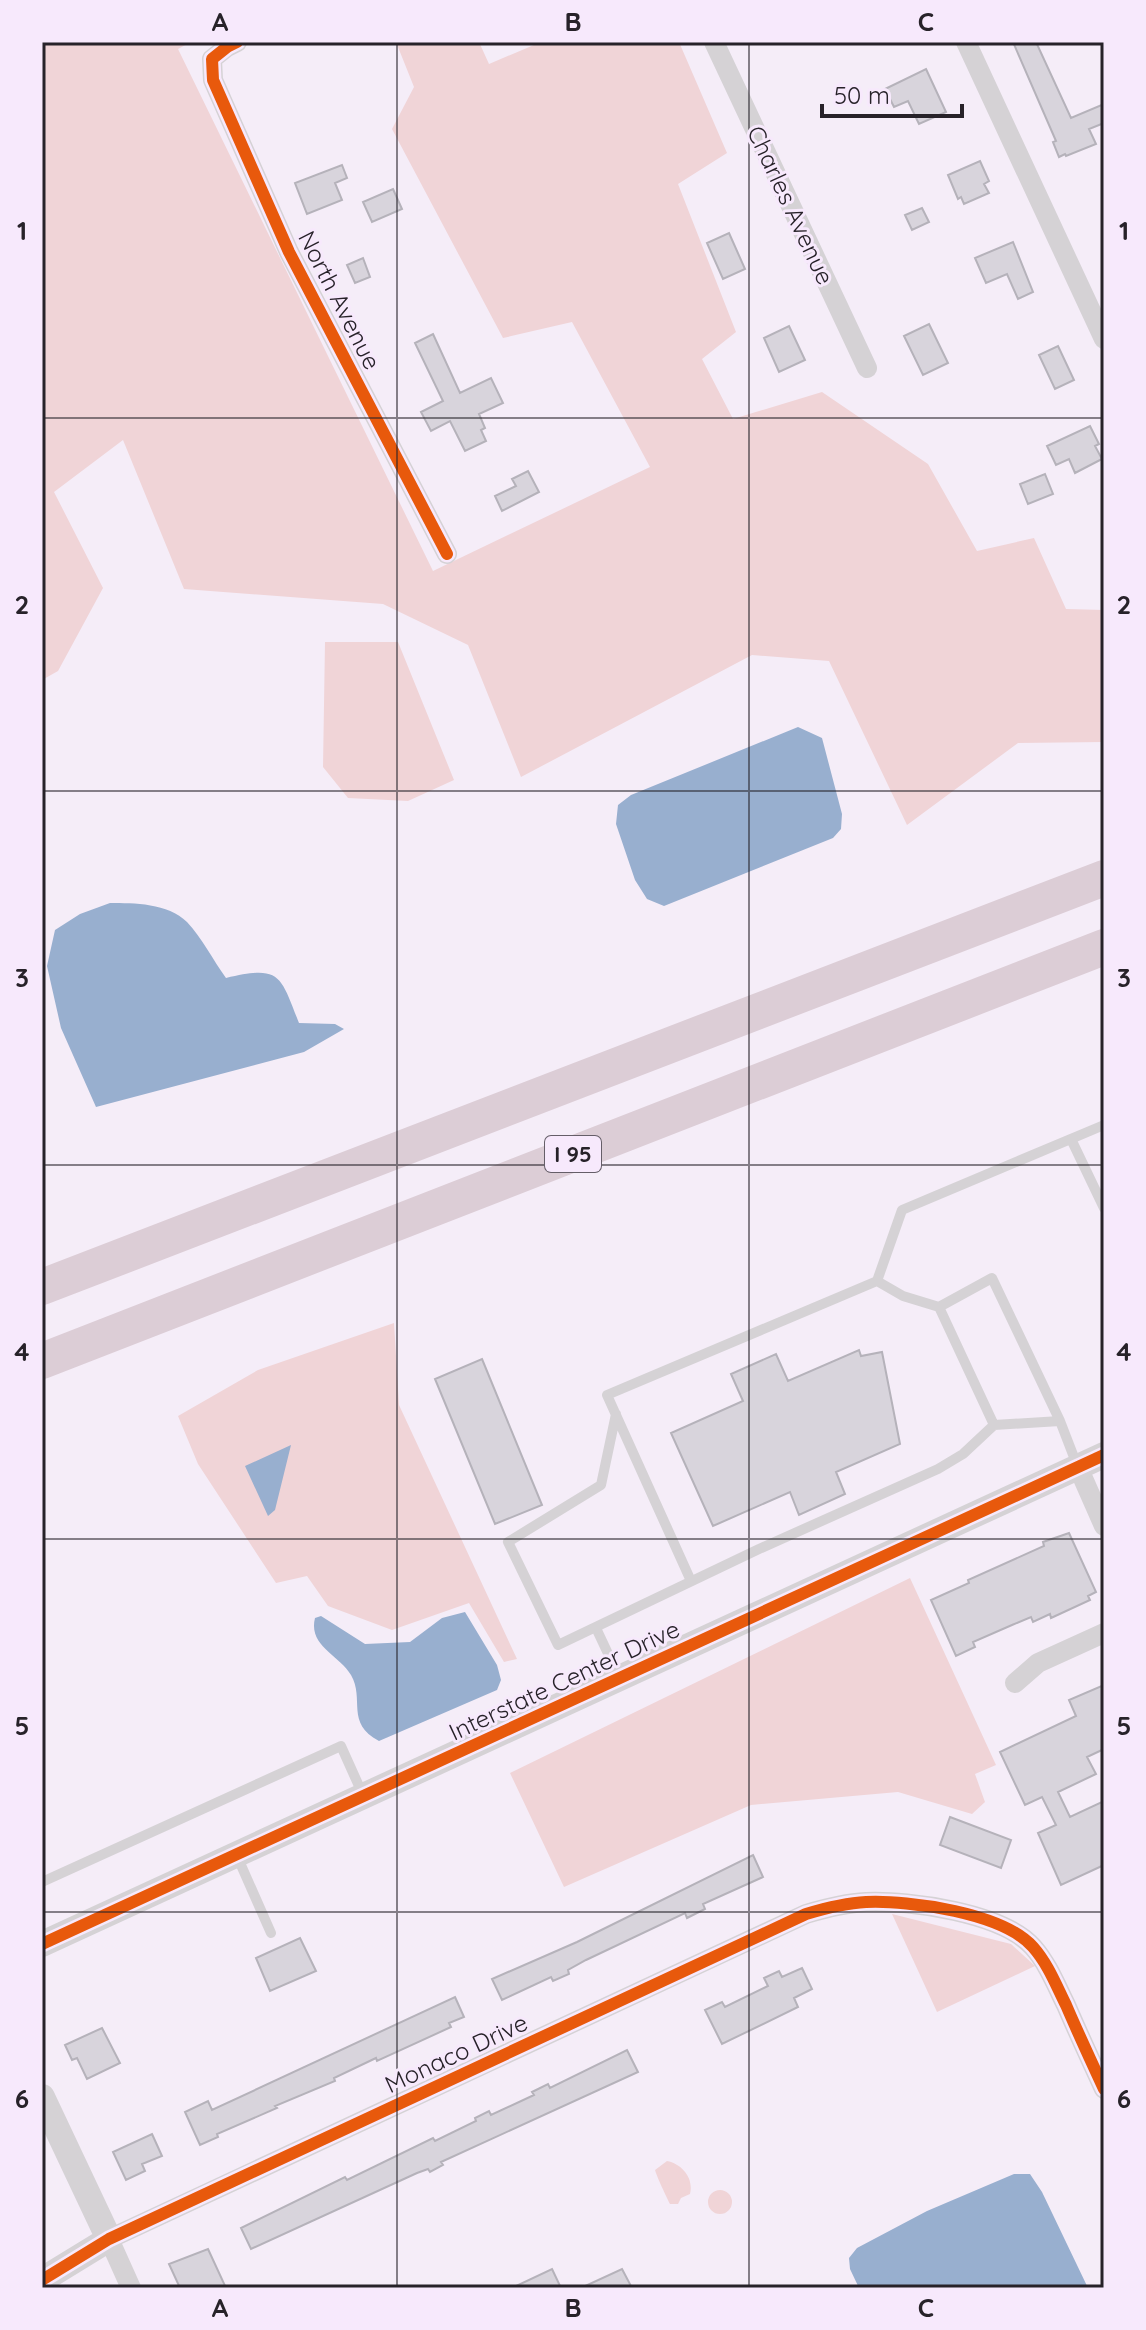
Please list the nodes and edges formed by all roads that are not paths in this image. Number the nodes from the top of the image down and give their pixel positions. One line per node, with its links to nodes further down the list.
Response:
1 (237, 42): 6 (street, North Avenue)
2 (714, 42): 5 (street, Charles Avenue)
3 (966, 42): 4 (street)
4 (1104, 339)
5 (867, 368)
6 (447, 554)
7 (1104, 878): 13 (highway)
8 (1104, 947): 15 (highway, I 95)
9 (1104, 1125): 10 (lane)
10 (1071, 1139): 11 (lane); 12 (lane)
11 (1104, 1208)
12 (877, 1281): 14 (lane); 16 (lane)
13 (42, 1287)
14 (939, 1307): 17 (lane); 18 (lane)
15 (42, 1361)
16 (616, 1414): 22 (lane); 23 (lane)
17 (1060, 1421): 18 (lane); 20 (lane)
18 (994, 1425): 22 (lane)
19 (1104, 1455): 20 (street, Interstate Center Drive)
20 (1078, 1467): 21 (street); 25 (street, Interstate Center Drive)
21 (1104, 1526)
22 (691, 1581): 23 (lane)
23 (596, 1628): 25 (lane)
24 (1104, 1633): 26 (street)
25 (620, 1678): 27 (street, Interstate Center Drive)
26 (1015, 1683)
27 (364, 1795): 28 (street, Interstate Center Drive); 29 (lane)
28 (236, 1855): 30 (lane); 31 (street, Interstate Center Drive)
29 (42, 1882)
30 (271, 1933)
31 (42, 1944)
32 (1104, 2089): 34 (street, Monaco Drive)
33 (42, 2097): 34 (street)
34 (109, 2239): 35 (street, Monaco Drive); 36 (street)
35 (42, 2280)
36 (131, 2288)

